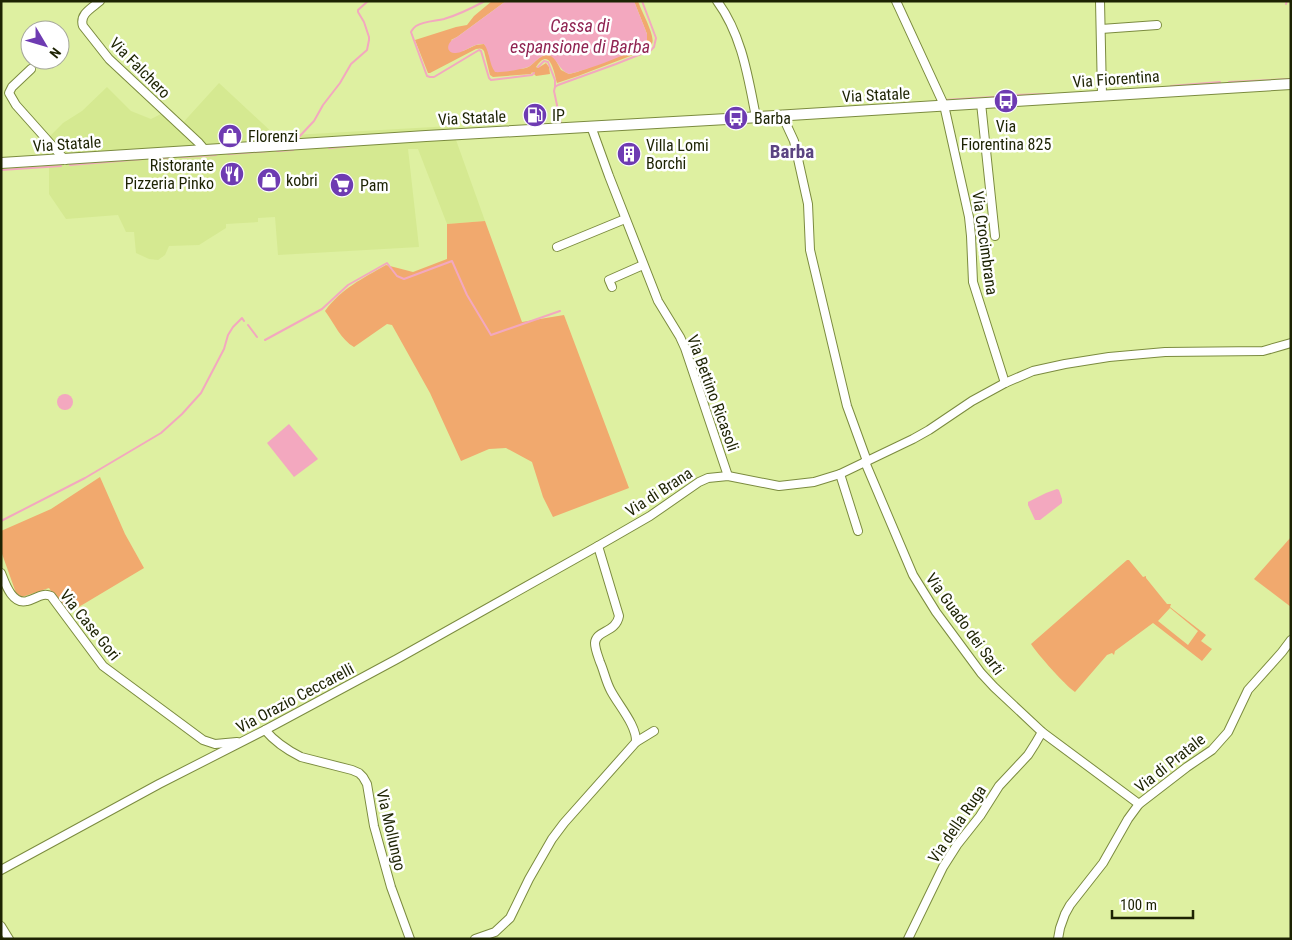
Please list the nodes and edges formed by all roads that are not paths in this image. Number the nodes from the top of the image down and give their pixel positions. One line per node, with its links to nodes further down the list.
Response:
1 (100, 1): 16 (street, Via Falchero)
2 (717, 1): 14 (street)
3 (896, 1): 12 (street, Via Crocimbrana)
4 (1100, 1): 6 (street)
5 (1157, 26): 6 (street)
6 (1101, 29): 10 (street)
7 (30, 70): 9 (street)
8 (1291, 84): 10 (main road, Via Fiorentina)
9 (5, 92): 17 (street)
10 (1102, 95): 11 (main road, Via Fiorentina)
11 (981, 103): 12 (main road, Via Fiorentina); 20 (street)
12 (944, 105): 13 (main road, Via Statale); 25 (street, Via Crocimbrana)
13 (782, 115): 14 (main road, Via Statale); 26 (street)
14 (756, 117): 15 (main road, Via Statale)
15 (593, 126): 16 (main road, Via Statale); 19 (street, Via Bettino Ricasoli)
16 (205, 150): 17 (main road, Via Statale)
17 (65, 160): 18 (main road, Via Statale)
18 (1, 163)
19 (626, 219): 21 (street); 22 (street, Via Bettino Ricasoli)
20 (995, 236)
21 (557, 247)
22 (643, 265): 23 (street); 28 (street, Via Bettino Ricasoli)
23 (612, 287)
24 (1291, 343): 25 (street, Via di Brana)
25 (1005, 383): 26 (street, Via di Brana)
26 (866, 461): 27 (street, Via di Brana); 35 (street, Via Guado dei Sarti)
27 (840, 474): 28 (street, Via di Brana); 29 (street)
28 (728, 476): 30 (street, Via di Brana)
29 (858, 531)
30 (598, 546): 33 (street, Via Orazio Ceccarelli); 37 (street)
31 (1, 573): 36 (street, Via Case Gori)
32 (1291, 640): 38 (street, Via di Pratale)
33 (265, 730): 36 (street, Via Orazio Ceccarelli); 42 (street, Via Mollungo)
34 (654, 732): 37 (street)
35 (1042, 732): 38 (street, Via Guado dei Sarti); 44 (street, Via della Ruga)
36 (242, 742): 39 (street, Via Orazio Ceccarelli)
37 (636, 742): 43 (street)
38 (1139, 804): 45 (street, Via di Pratale)
39 (1, 870)
40 (1, 926): 41 (street)
41 (9, 939)
42 (410, 939)
43 (476, 939)
44 (908, 939)
45 (1058, 939)

